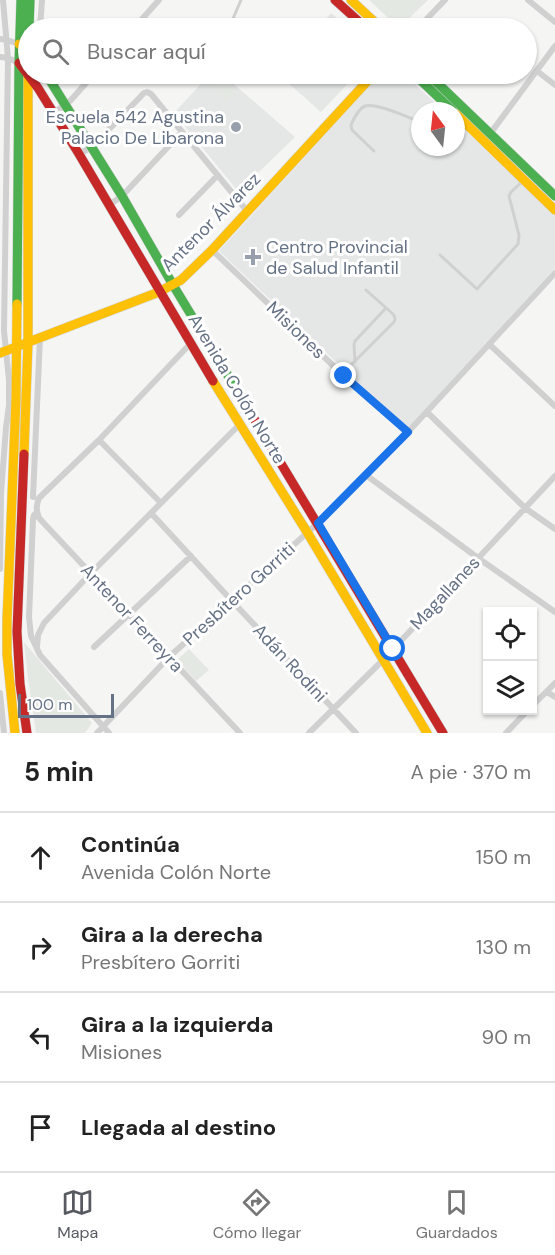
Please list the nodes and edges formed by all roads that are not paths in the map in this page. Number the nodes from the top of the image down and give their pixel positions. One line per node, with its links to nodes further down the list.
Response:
1 (3, 0): 20 (street)
2 (21, 0): 11 (main road)
3 (30, 0): 12 (main road)
4 (42, 0): 13 (street)
5 (159, 0): 14 (street)
6 (241, 0): 15 (lane)
7 (335, 0): 16 (main road)
8 (351, 0): 17 (main road)
9 (446, 0): 18 (street)
10 (528, 0): 19 (street)
11 (20, 18)
12 (29, 18)
13 (41, 18)
14 (143, 18)
15 (233, 18)
16 (355, 18)
17 (370, 18)
18 (428, 18)
19 (555, 22)
20 (3, 40): 21 (street); 24 (street)
21 (18, 44)
22 (555, 46): 26 (street)
23 (0, 57): 24 (street)
24 (8, 58): 25 (street); 44 (street)
25 (18, 63): 72 (main road)
26 (537, 71): 35 (street)
27 (28, 84): 38 (main road)
28 (34, 84): 36 (main road, Avenida Colón Norte)
29 (52, 84): 39 (main road, Avenida Colón Norte)
30 (85, 84): 39 (street)
31 (365, 84): 57 (main road, Antenor Álvarez)
32 (424, 84): 37 (main road)
33 (437, 84): 46 (main road)
34 (527, 84): 46 (street)
35 (555, 85)
36 (45, 99): 38 (main road); 40 (main road, Avenida Colón Norte)
37 (443, 102)
38 (27, 103): 69 (main road)
39 (65, 105): 40 (street); 47 (main road, Avenida Colón Norte)
40 (54, 113): 49 (main road, Avenida Colón Norte)
41 (0, 118): 44 (street)
42 (411, 118): 48 (lane)
43 (465, 123): 46 (main road)
44 (6, 125): 52 (street)
45 (182, 132): 47 (street); 50 (street); 53 (street)
46 (488, 138): 51 (main road); 54 (main road)
47 (92, 147): 49 (street); 53 (main road, Avenida Colón Norte)
48 (374, 151)
49 (79, 154): 55 (main road, Avenida Colón Norte)
50 (217, 176): 57 (street); 58 (street)
51 (524, 180): 56 (main road); 60 (lane)
52 (3, 181): 61 (street)
53 (122, 196): 55 (street); 63 (main road, Avenida Colón Norte)
54 (555, 196)
55 (109, 205): 65 (main road, Avenida Colón Norte)
56 (555, 210)
57 (247, 211): 59 (main road, Antenor Álvarez)
58 (178, 215)
59 (212, 250): 63 (main road, Antenor Álvarez); 75 (street, Misiones)
60 (440, 255)
61 (2, 265): 67 (street)
62 (555, 273): 71 (street, Presbítero Gorriti)
63 (173, 285): 65 (main road, Antenor Álvarez); 91 (main road, Avenida Colón Norte)
64 (366, 290): 66 (lane)
65 (159, 292): 68 (main road, Antenor Álvarez); 70 (main road, Avenida Colón Norte)
66 (386, 308): 74 (lane); 74 (lane)
67 (2, 332): 73 (street)
68 (40, 337): 69 (main road, Antenor Álvarez); 86 (street)
69 (28, 342): 72 (main road, Antenor Álvarez); 85 (main road)
70 (190, 344): 78 (main road, Avenida Colón Norte); 81 (street)
71 (489, 344): 76 (street); 77 (street, Presbítero Gorriti)
72 (16, 347): 73 (main road, Antenor Álvarez); 116 (main road)
73 (3, 352): 79 (street)
74 (355, 362): 75 (lane)
75 (342, 374): 80 (street, Misiones)
76 (555, 406)
77 (426, 412): 80 (street, Presbítero Gorriti); 88 (street)
78 (239, 425): 87 (street); 93 (main road, Avenida Colón Norte)
79 (3, 429): 84 (street)
80 (408, 432): 82 (street, Presbítero Gorriti)
81 (99, 440): 86 (street); 87 (street)
82 (366, 475): 91 (street, Presbítero Gorriti); 96 (street)
83 (555, 476): 88 (street, Magallanes)
84 (0, 493): 94 (street)
85 (22, 496): 86 (street); 117 (main road)
86 (36, 498): 89 (street)
87 (161, 503): 90 (street)
88 (525, 508): 92 (street); 96 (street, Magallanes)
89 (37, 512): 98 (street, Antenor Ferreyra); 102 (street)
90 (151, 513): 95 (street, Adán Rodini); 98 (street)
91 (318, 523): 93 (street, Presbítero Gorriti); 104 (main road, Avenida Colón Norte)
92 (555, 529)
93 (307, 532): 99 (street, Presbítero Gorriti); 106 (main road, Avenida Colón Norte)
94 (0, 544): 97 (street)
95 (191, 556): 99 (street, Adán Rodini); 101 (street)
96 (478, 558): 100 (street); 104 (street, Magallanes)
97 (0, 569)
98 (91, 573): 101 (street, Antenor Ferreyra); 102 (street)
99 (232, 601): 105 (street, Presbítero Gorriti); 112 (street, Adán Rodini)
100 (555, 612)
101 (128, 614): 103 (street); 105 (street, Antenor Ferreyra)
102 (37, 647): 114 (street)
103 (94, 647)
104 (393, 649): 106 (street, Magallanes); 124 (main road, Avenida Colón Norte)
105 (169, 657): 114 (street, Presbítero Gorriti); 120 (street, Antenor Ferreyra)
106 (383, 660): 112 (street, Magallanes); 123 (main road, Avenida Colón Norte)
107 (555, 683): 108 (street)
108 (547, 692): 110 (street); 111 (street)
109 (0, 693): 115 (street)
110 (555, 697)
111 (537, 701)
112 (333, 709): 121 (street, Magallanes); 122 (street, Adán Rodini)
113 (524, 715): 125 (street)
114 (102, 726): 118 (street, Presbítero Gorriti); 119 (street)
115 (4, 733)
116 (15, 733)
117 (27, 733)
118 (96, 733)
119 (109, 733)
120 (240, 733)
121 (309, 733)
122 (356, 733)
123 (427, 733)
124 (443, 733)
125 (506, 733)

